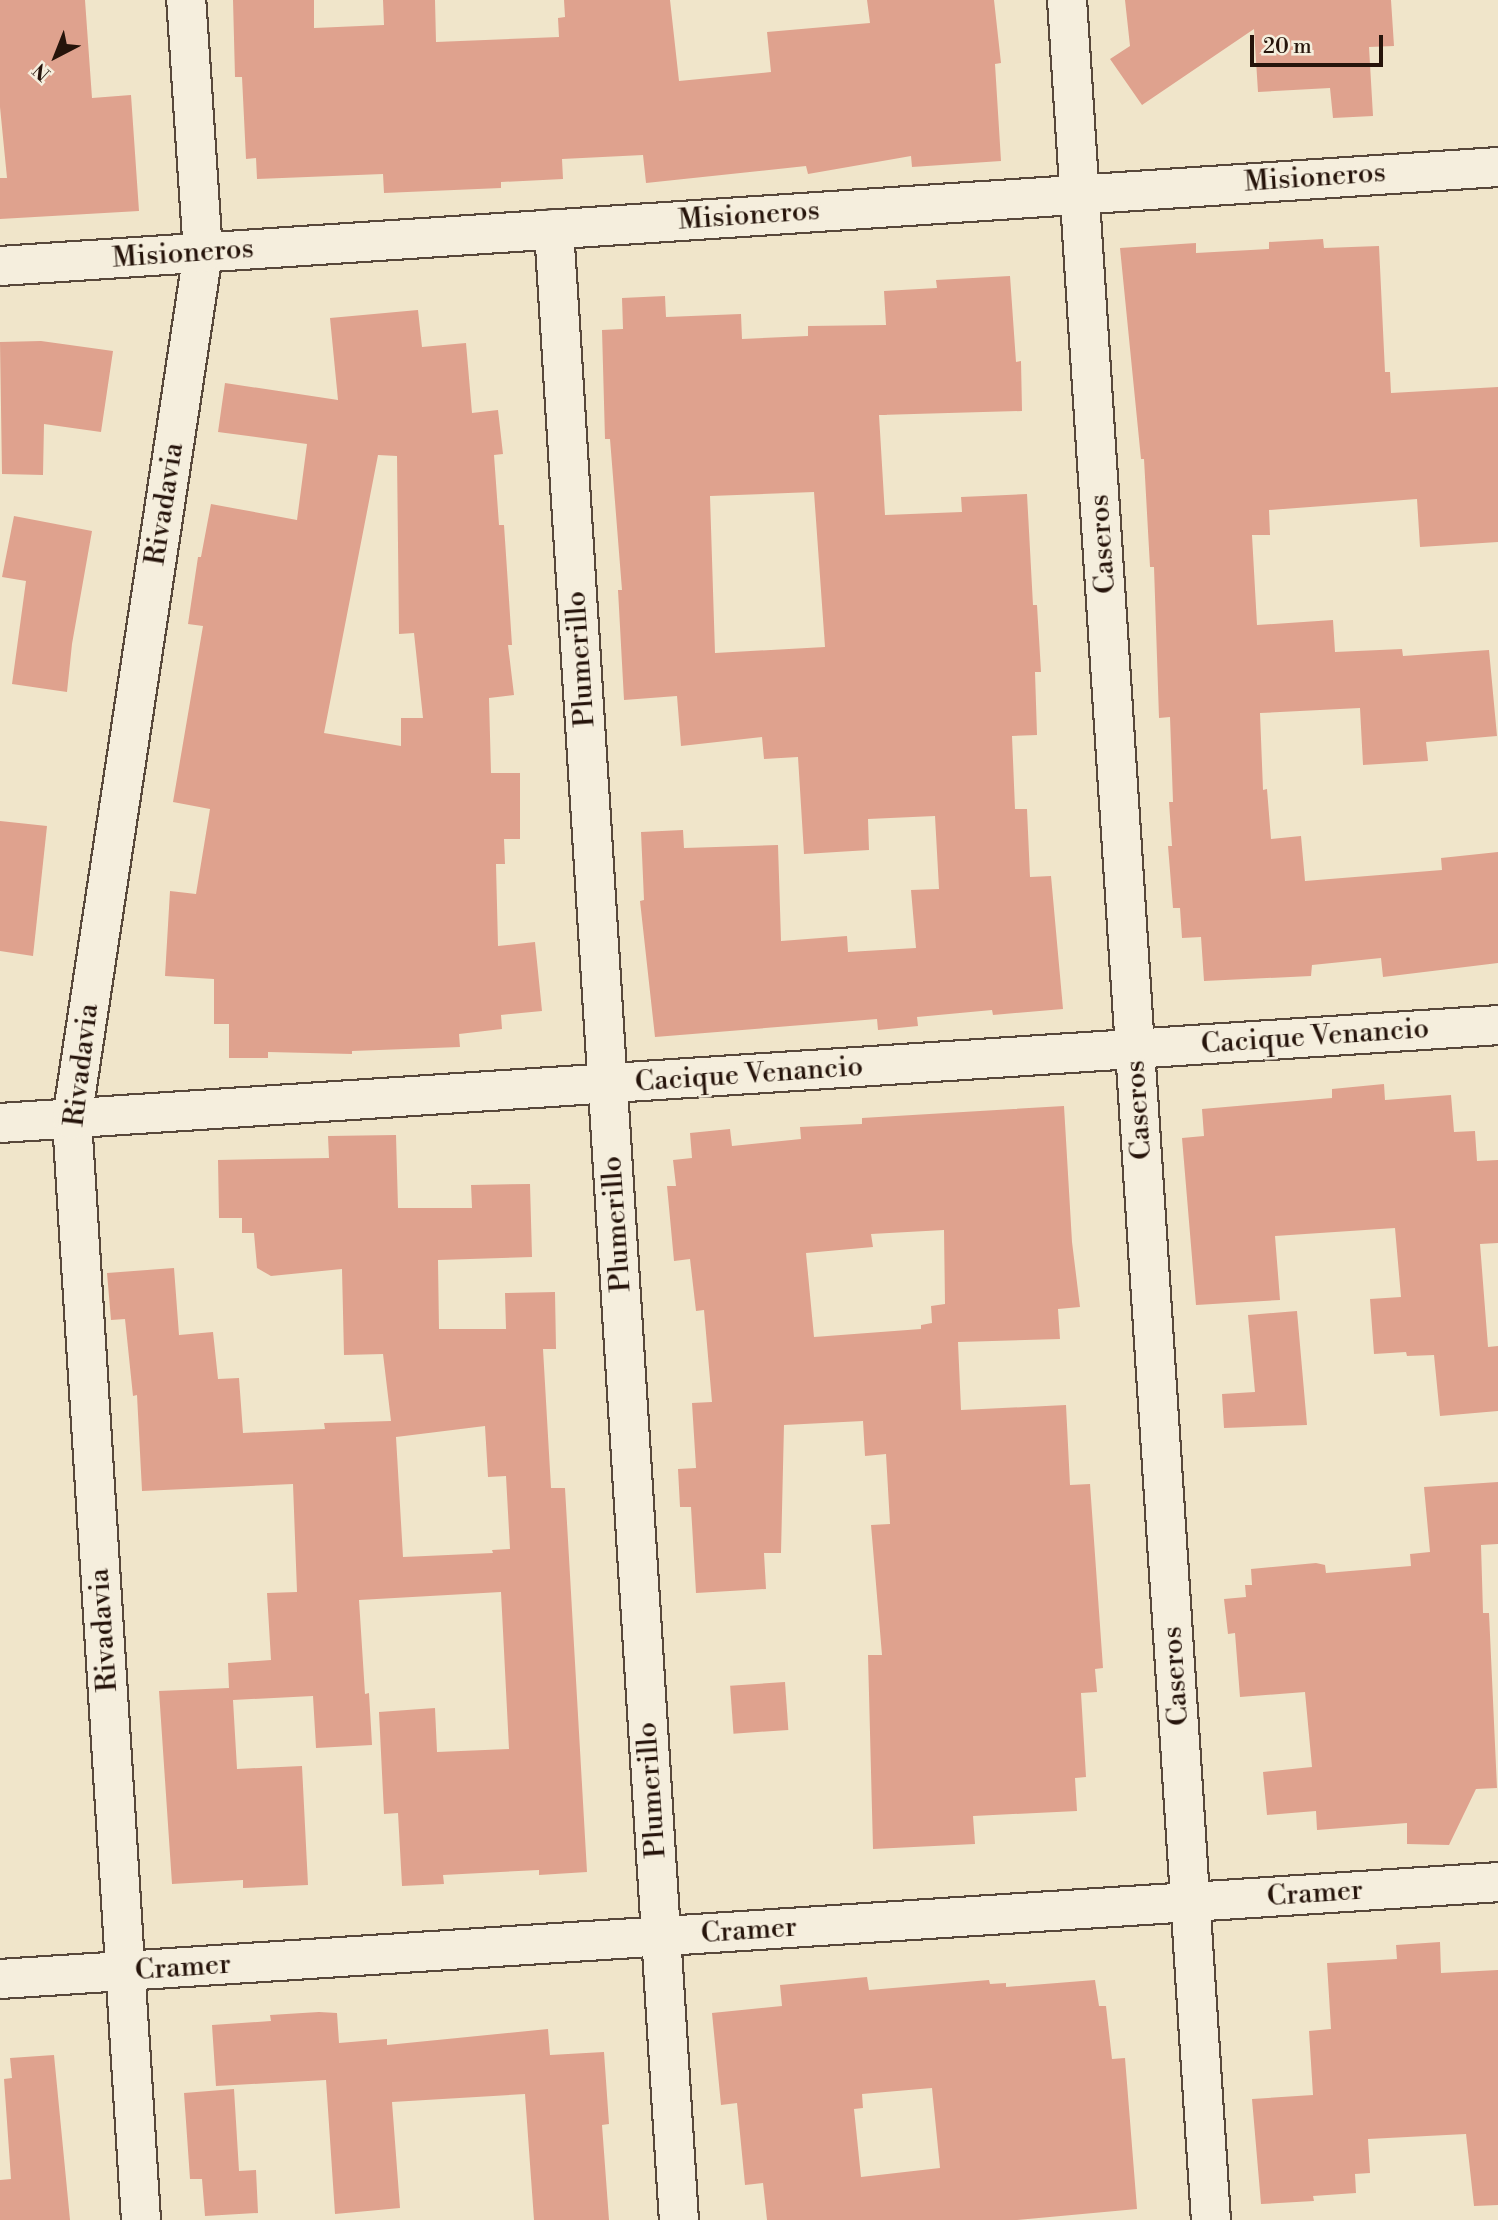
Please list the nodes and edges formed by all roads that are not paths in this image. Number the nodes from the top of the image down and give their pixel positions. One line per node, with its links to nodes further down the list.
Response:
1 (187, 0): 6 (street, Rivadavia)
2 (1067, 0): 4 (street, Caseros)
3 (1498, 167): 4 (street, Misioneros)
4 (1080, 193): 5 (street, Misioneros); 9 (street, Caseros)
5 (554, 229): 6 (street, Misioneros); 10 (street, Plumerillo)
6 (203, 253): 7 (street, Misioneros); 11 (street, Rivadavia)
7 (0, 267)
8 (1498, 1026): 9 (street, Cacique Venancio)
9 (1136, 1049): 10 (street, Cacique Venancio); 14 (street, Caseros)
10 (608, 1084): 11 (street, Cacique Venancio); 15 (street, Plumerillo)
11 (72, 1119): 12 (street, Cacique Venancio); 16 (street, Rivadavia)
12 (0, 1124)
13 (1498, 1882): 14 (street, Cramer)
14 (1190, 1902): 15 (street, Cramer); 20 (street, Caseros)
15 (661, 1937): 16 (street, Cramer); 19 (street, Plumerillo)
16 (125, 1971): 17 (street, Cramer); 18 (street, Rivadavia)
17 (0, 1979)
18 (141, 2220)
19 (679, 2220)
20 (1211, 2220)

